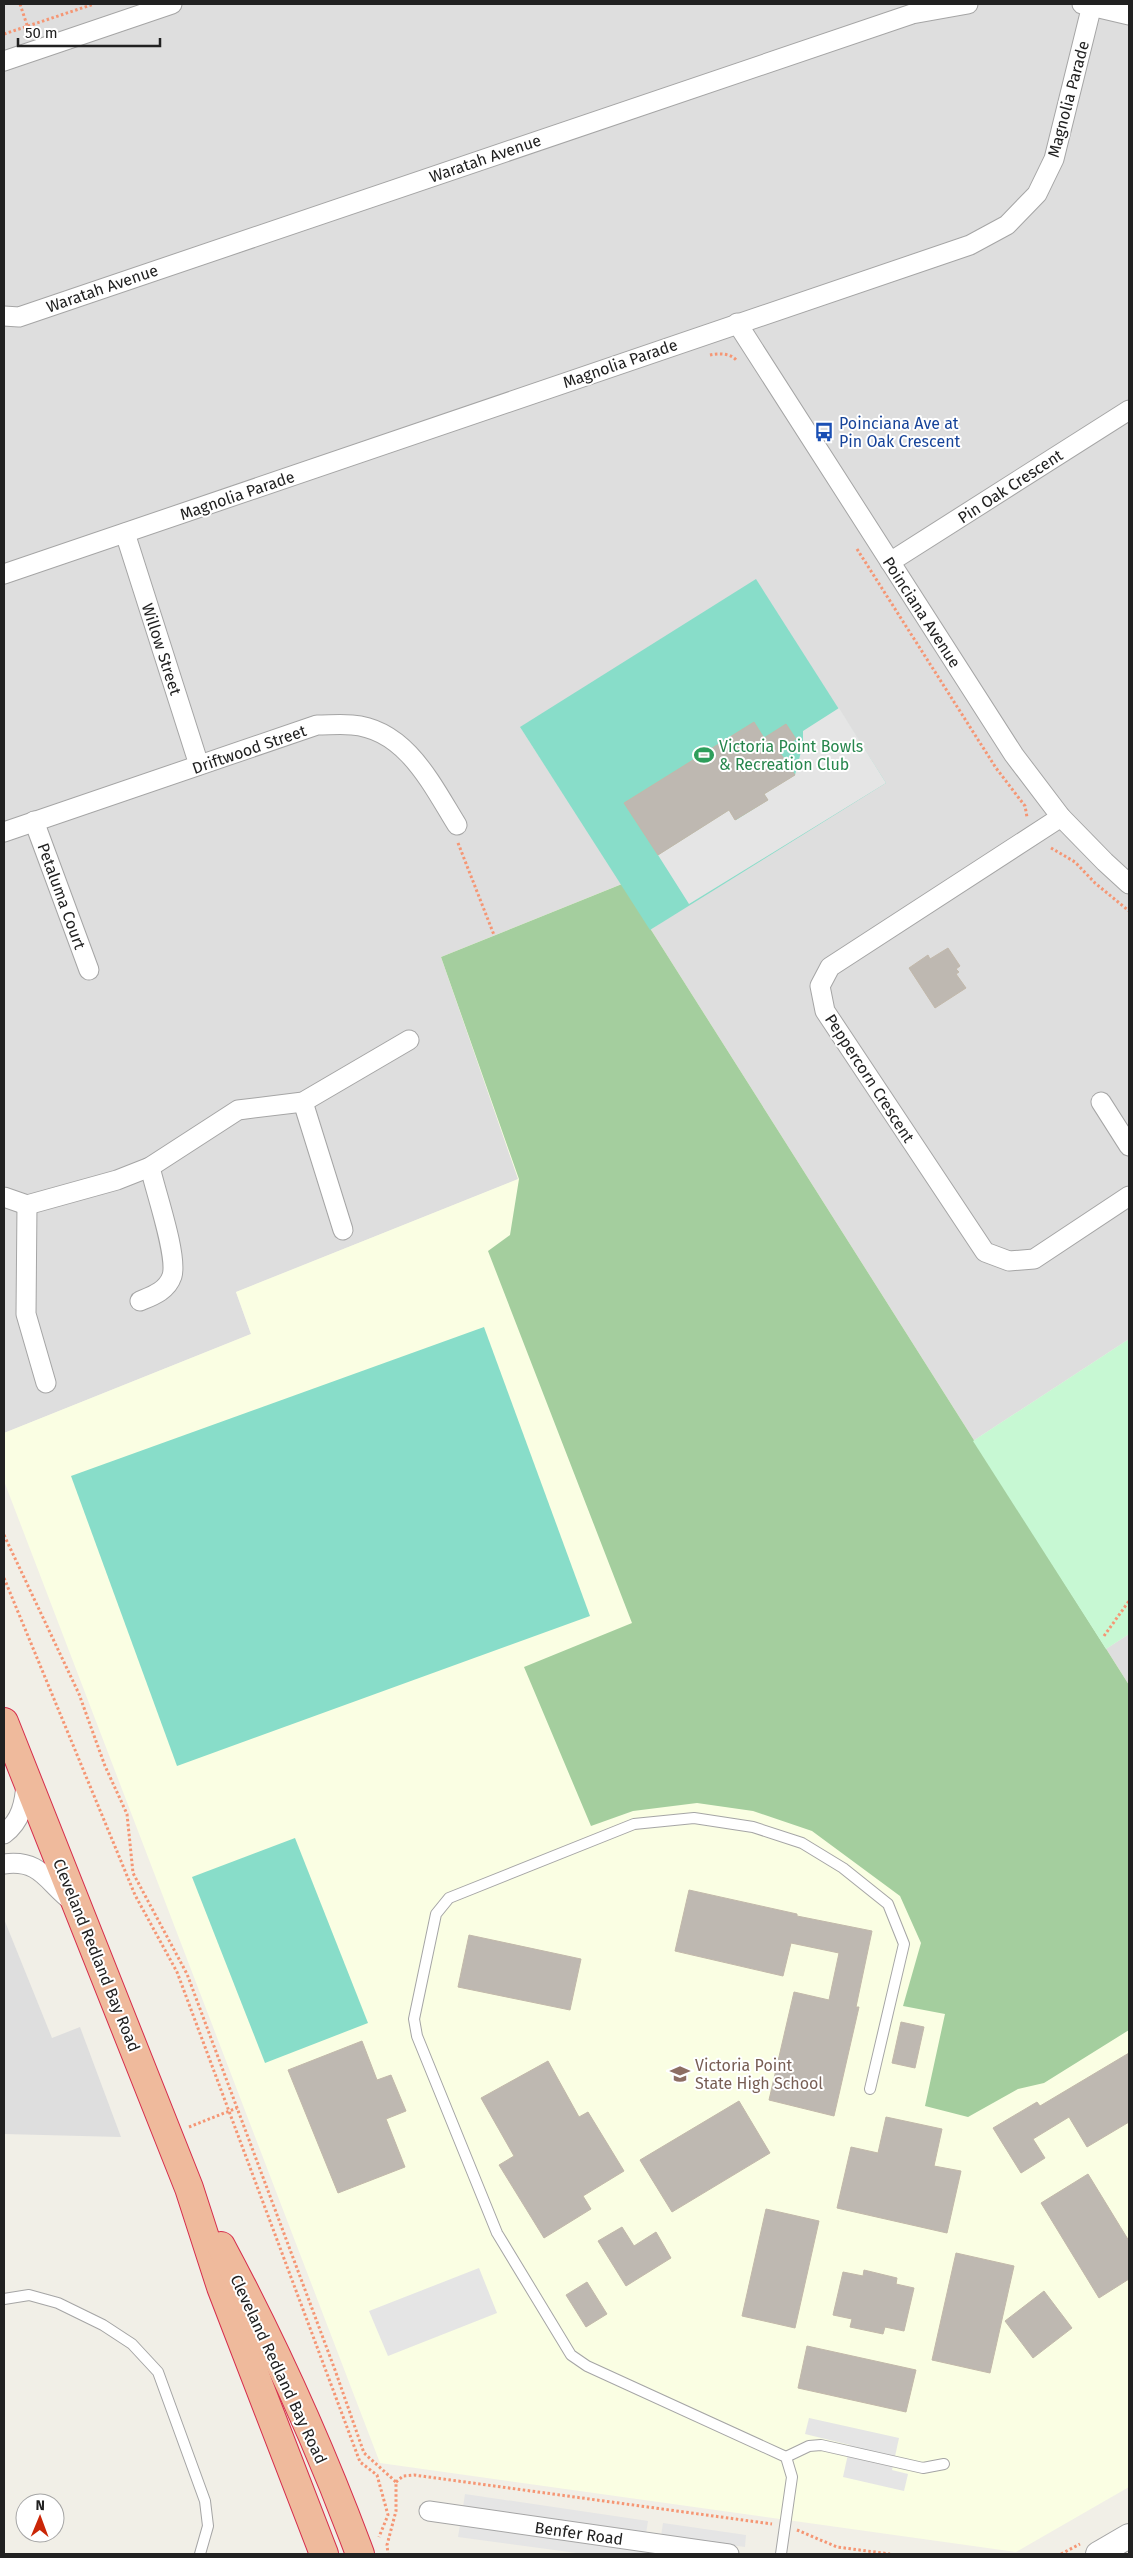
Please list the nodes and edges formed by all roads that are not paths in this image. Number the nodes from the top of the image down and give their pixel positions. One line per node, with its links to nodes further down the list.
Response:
1 (172, 4): 5 (street)
2 (968, 4): 6 (street, Waratah Avenue)
3 (1087, 4): 4 (street); 7 (street, Magnolia Parade)
4 (1129, 14)
5 (4, 61)
6 (4, 316)
7 (736, 323): 9 (street, Magnolia Parade); 10 (street, Poinciana Avenue)
8 (1129, 410): 10 (street, Pin Oak Crescent)
9 (125, 533): 11 (street, Magnolia Parade); 12 (street, Willow Street)
10 (890, 562): 13 (street, Poinciana Avenue)
11 (4, 574)
12 (199, 766): 14 (street, Driftwood Street); 15 (street, Driftwood Street)
13 (1061, 817): 17 (street, Poinciana Avenue); 24 (street, Peppercorn Crescent)
14 (34, 821): 16 (street, Driftwood Street); 18 (street, Petaluma Court)
15 (457, 825)
16 (4, 832)
17 (1129, 884)
18 (89, 970)
19 (408, 1040): 20 (street)
20 (303, 1102): 23 (street); 27 (street)
21 (1101, 1102): 22 (street)
22 (1129, 1146)
23 (150, 1167): 26 (street); 28 (street)
24 (1129, 1196)
25 (4, 1198): 26 (street)
26 (27, 1205): 29 (street)
27 (343, 1230)
28 (140, 1301)
29 (46, 1383)
30 (4, 1722): 31 (highway, Cleveland Redland Bay Road)
31 (27, 1778): 32 (street); 34 (highway, Cleveland Redland Bay Road)
32 (4, 1834)
33 (4, 1864): 34 (street)
34 (78, 1906): 36 (highway, Cleveland Redland Bay Road)
35 (870, 2089): 38 (lane)
36 (189, 2188): 42 (highway, Cleveland Redland Bay Road); 44 (highway, Cleveland Redland Bay Road)
37 (4, 2299): 43 (lane)
38 (786, 2457): 39 (lane); 46 (lane)
39 (944, 2464)
40 (429, 2511): 45 (street, Benfer Road)
41 (1129, 2536): 47 (street)
42 (369, 2547)
43 (200, 2554)
44 (324, 2554)
45 (729, 2554)
46 (781, 2554)
47 (1098, 2554)

